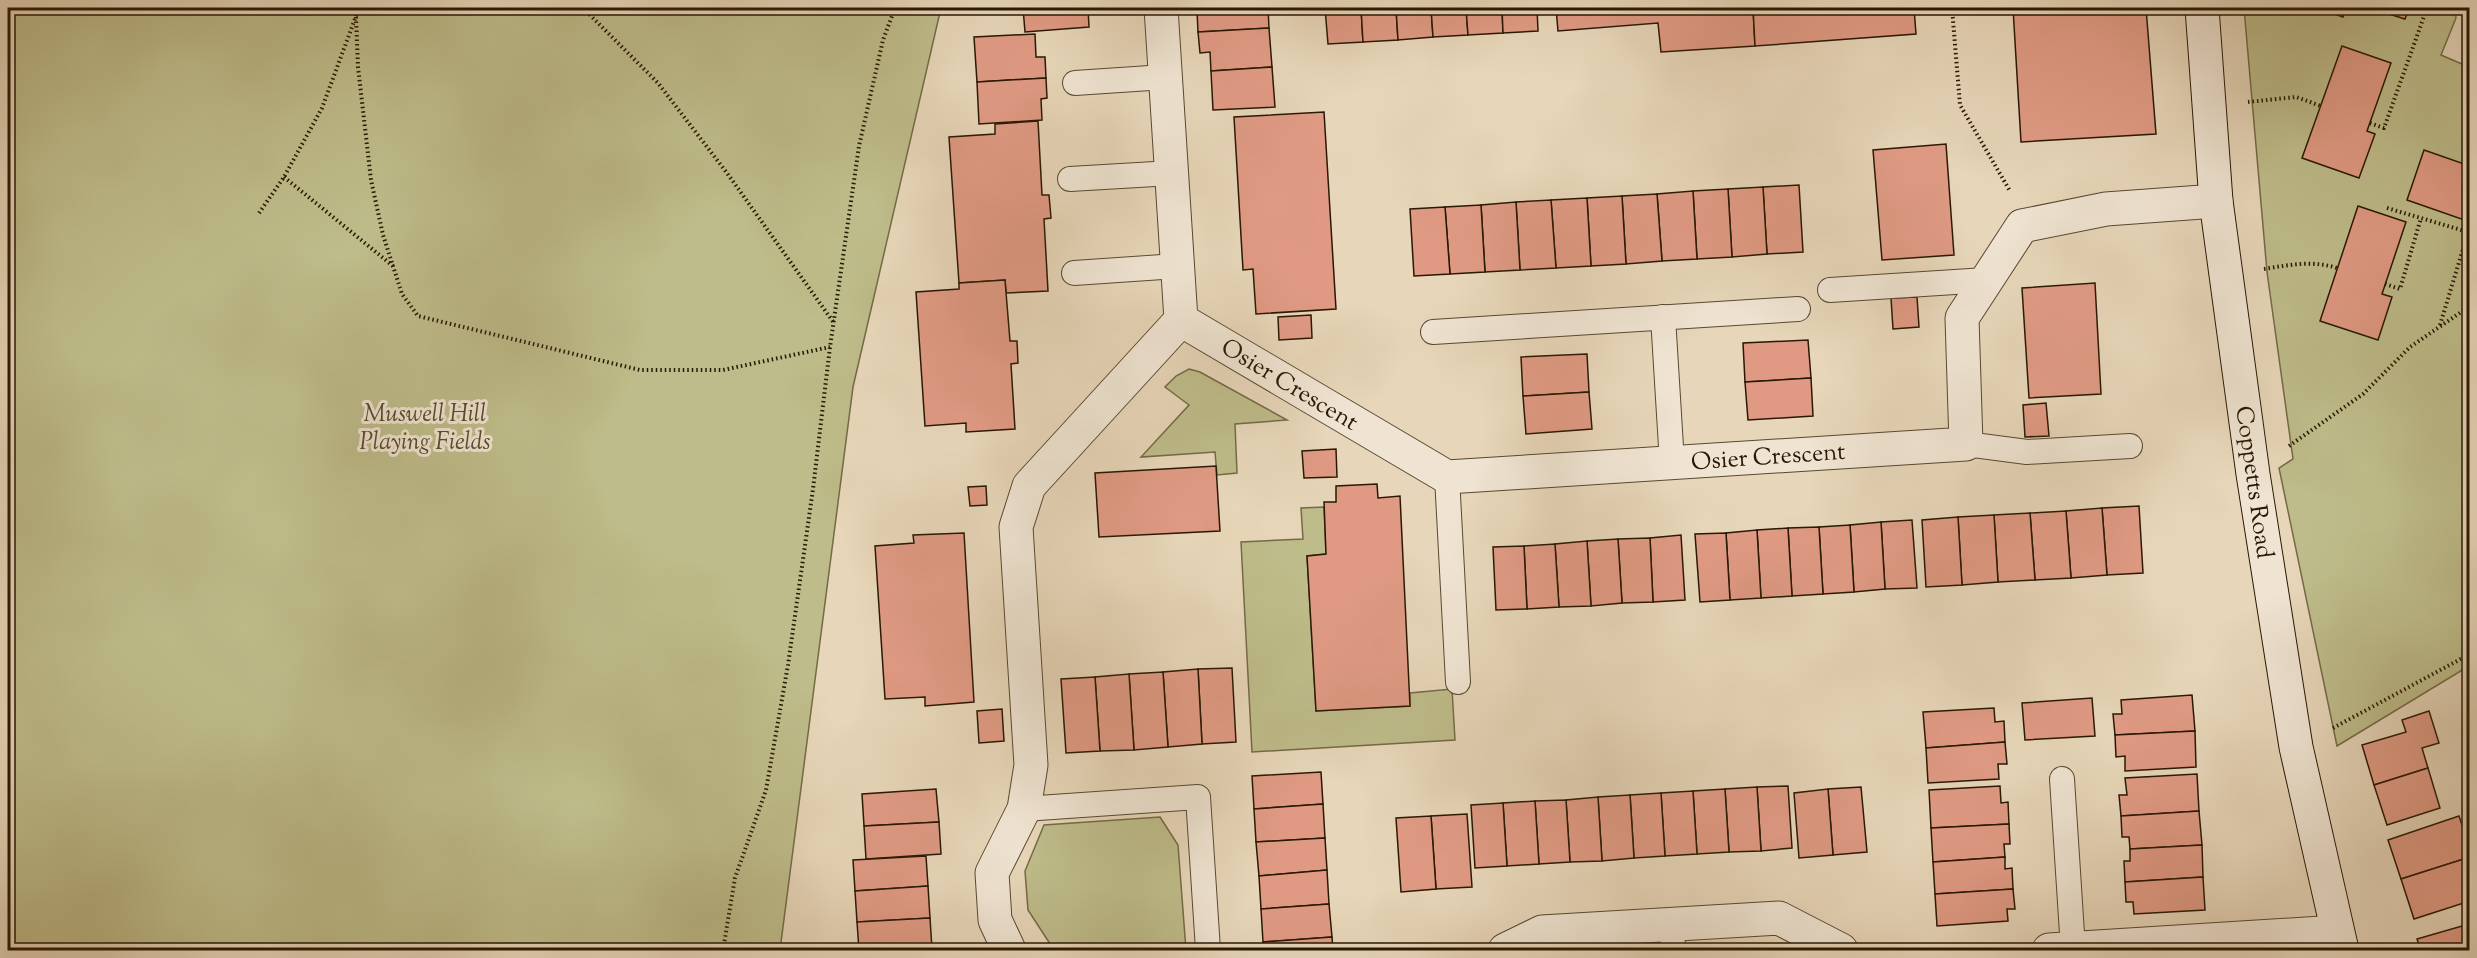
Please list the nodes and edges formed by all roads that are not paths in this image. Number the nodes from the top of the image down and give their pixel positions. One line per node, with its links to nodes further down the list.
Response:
1 (1161, 8): 3 (street)
2 (2202, 8): 7 (street, Coppetts Road)
3 (1165, 77): 4 (lane); 5 (street)
4 (1075, 83)
5 (1172, 173): 6 (lane); 8 (street)
6 (1070, 179)
7 (2216, 201): 10 (street); 24 (street, Coppetts Road)
8 (1177, 266): 9 (lane); 14 (street)
9 (1074, 273)
10 (1986, 280): 11 (lane); 16 (street)
11 (1830, 290)
12 (1798, 309): 13 (lane)
13 (1663, 317): 15 (lane); 18 (lane)
14 (1181, 320): 19 (street, Osier Crescent); 22 (street)
15 (1432, 332)
16 (1966, 444): 17 (lane); 18 (street, Osier Crescent)
17 (2130, 446)
18 (1672, 463): 19 (street, Osier Crescent)
19 (1447, 477): 20 (lane)
20 (1458, 682)
21 (2062, 779): 25 (lane)
22 (1024, 809): 26 (street); 27 (lane)
23 (1672, 937): 28 (street); 29 (street)
24 (2340, 941): 25 (street)
25 (2061, 950)
26 (1009, 951)
27 (1208, 951)
28 (1505, 951)
29 (1841, 951)

